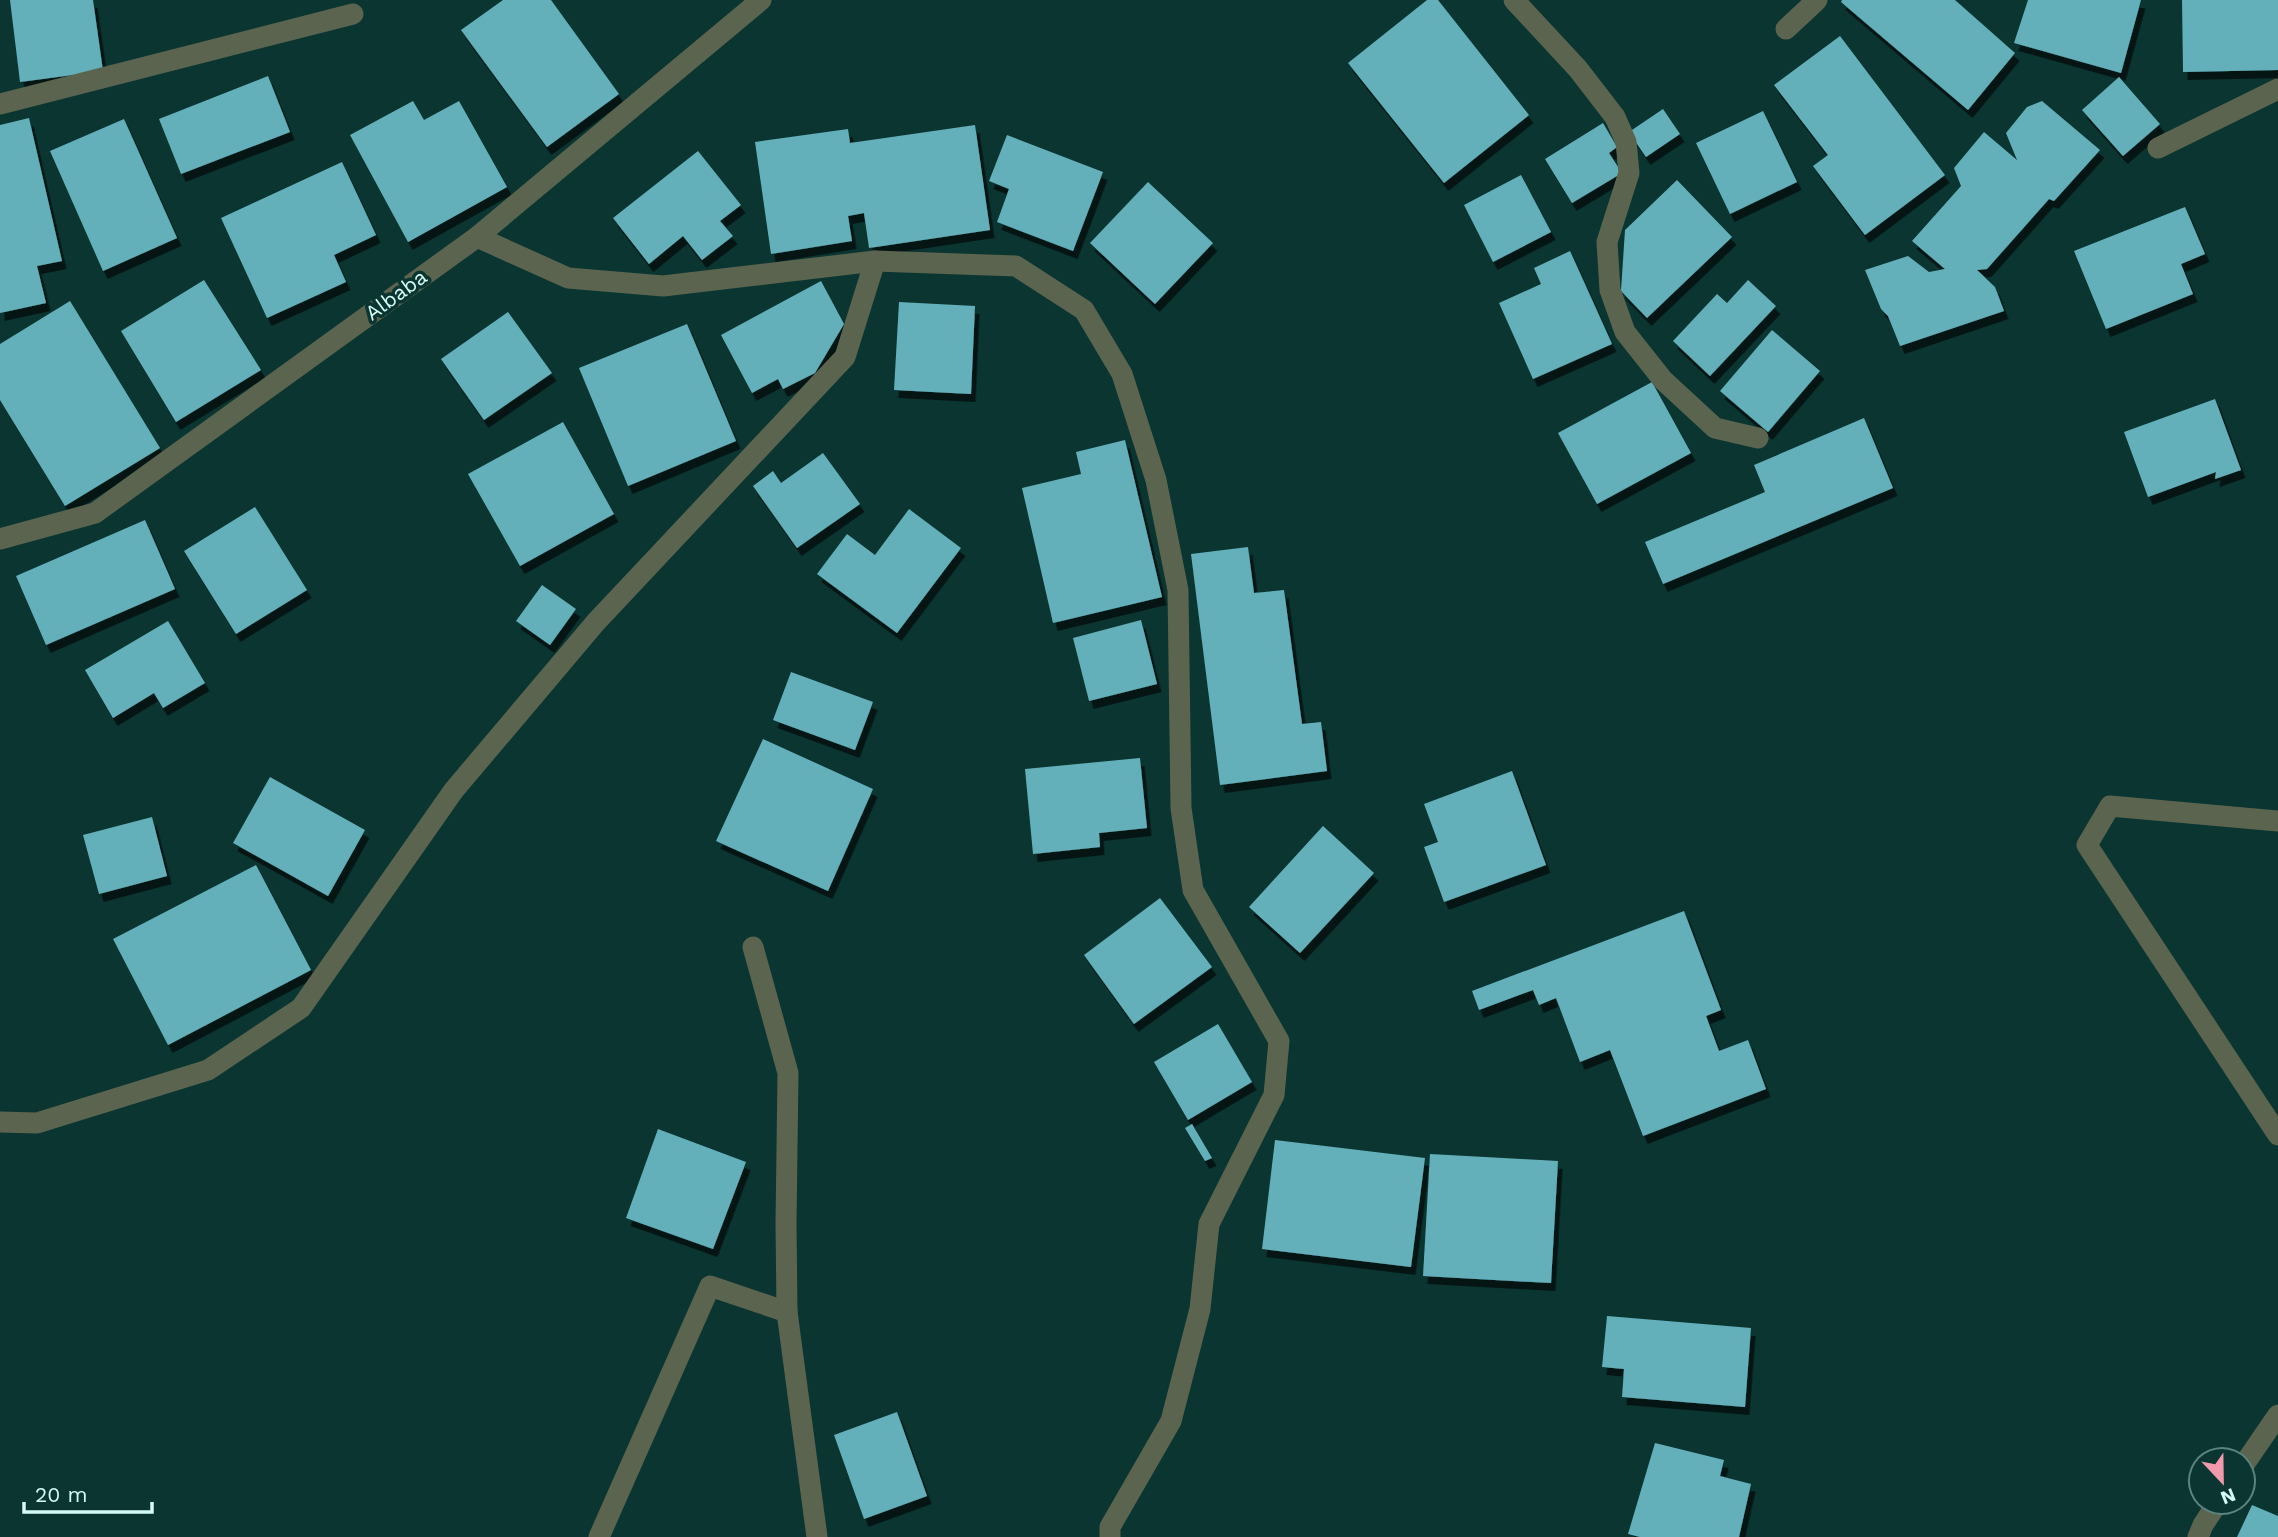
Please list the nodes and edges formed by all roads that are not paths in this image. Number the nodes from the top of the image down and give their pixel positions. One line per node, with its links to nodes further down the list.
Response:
1 (761, 0): 9 (street, Albaba)
2 (1514, 0): 11 (street)
3 (1817, 0): 5 (street)
4 (353, 14): 7 (street)
5 (1786, 29)
6 (2278, 89): 8 (street)
7 (0, 104)
8 (2158, 148)
9 (477, 237): 10 (street); 12 (street, Albaba)
10 (875, 261): 15 (street); 24 (street)
11 (1758, 438)
12 (0, 539)
13 (2278, 821): 16 (street)
14 (754, 947): 17 (street)
15 (0, 1122)
16 (2278, 1135)
17 (787, 1312): 22 (street); 23 (street)
18 (2278, 1415): 19 (street)
19 (2256, 1446)
20 (2209, 1516): 21 (street)
21 (2200, 1531)
22 (599, 1537)
23 (817, 1537)
24 (1110, 1537)

